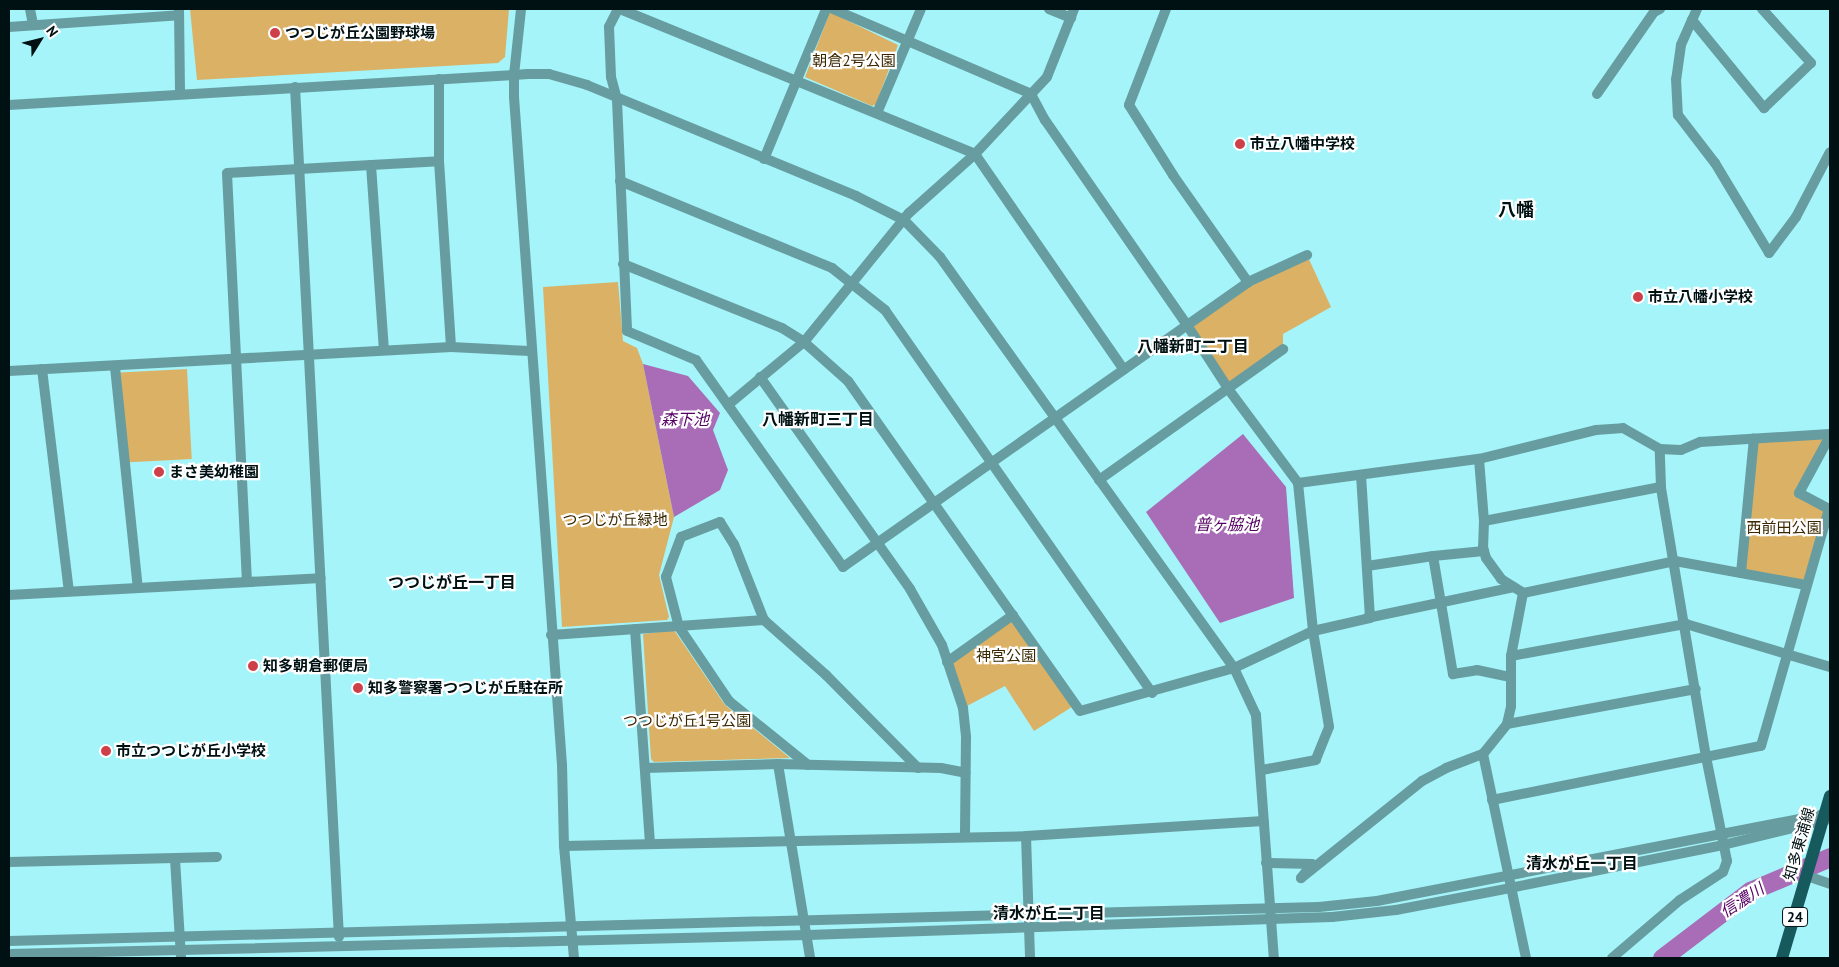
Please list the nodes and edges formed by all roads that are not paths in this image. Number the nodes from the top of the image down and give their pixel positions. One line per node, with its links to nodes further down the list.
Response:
1 (30, 9): 16 (street)
2 (521, 9): 19 (street)
3 (619, 9): 21 (street); 26 (street)
4 (826, 9): 21 (street)
5 (833, 9): 18 (street)
6 (921, 9): 18 (street)
7 (1049, 9): 13 (street)
8 (1166, 9): 39 (street)
9 (1697, 9): 15 (street)
10 (1762, 9): 15 (street)
11 (1655, 10): 25 (street)
12 (179, 12): 14 (street); 23 (street)
13 (1073, 13): 24 (street)
14 (100, 14): 16 (street)
15 (1692, 20): 29 (street)
16 (34, 26): 17 (street)
17 (9, 27)
18 (909, 40): 24 (street); 28 (street)
19 (514, 75): 20 (street); 26 (street); 46 (street)
20 (439, 79): 22 (street); 32 (street)
21 (796, 81): 28 (street); 31 (street)
22 (295, 87): 23 (street); 34 (street)
23 (180, 94): 27 (street)
24 (1031, 94): 30 (street); 41 (street)
25 (1597, 94)
26 (617, 100): 31 (street); 35 (street)
27 (9, 105)
28 (877, 113): 30 (street)
29 (1830, 152)
30 (975, 154): 36 (street); 51 (street)
31 (764, 159): 36 (street)
32 (439, 161): 33 (street); 43 (street)
33 (371, 165): 34 (street); 45 (street)
34 (300, 169): 47 (street); 48 (street)
35 (620, 181): 38 (street); 40 (street)
36 (904, 220): 40 (street); 56 (street)
37 (1307, 255): 39 (street)
38 (623, 264): 42 (street); 55 (street)
39 (1248, 282): 41 (street)
40 (850, 285): 42 (street); 61 (street)
41 (1187, 325): 51 (street); 54 (street)
42 (804, 342): 53 (street); 66 (street)
43 (451, 347): 45 (street); 46 (street)
44 (1283, 348): 54 (street)
45 (384, 350): 47 (street)
46 (530, 350): 90 (street)
47 (309, 354): 48 (street); 74 (street)
48 (235, 359): 49 (street); 75 (street)
49 (115, 367): 50 (street); 78 (street)
50 (42, 369): 52 (street); 79 (street)
51 (1124, 370): 56 (street)
52 (9, 371)
53 (760, 377): 55 (street); 68 (street)
54 (1229, 390): 63 (street); 64 (street)
55 (728, 405): 68 (street)
56 (1056, 417): 61 (street); 63 (street)
57 (1830, 435): 58 (street); 76 (street)
58 (1754, 439): 59 (street); 73 (street)
59 (1660, 449): 60 (street); 65 (street)
60 (1479, 459): 62 (street); 67 (street)
61 (993, 462): 66 (street); 98 (street)
62 (1361, 476): 64 (street); 72 (street)
63 (1099, 480): 95 (street)
64 (1298, 482): 89 (street)
65 (1661, 487): 67 (street); 71 (street)
66 (933, 502): 68 (street); 83 (street)
67 (1484, 521): 69 (street)
68 (876, 546): 93 (street)
69 (1484, 551): 70 (street); 77 (street)
70 (1433, 556): 72 (street); 82 (street)
71 (1675, 561): 73 (street); 80 (street); 86 (street)
72 (1367, 566): 84 (street)
73 (1741, 573): 76 (street)
74 (321, 578): 75 (street); 133 (street)
75 (247, 582): 78 (street)
76 (1806, 585): 91 (street)
77 (1514, 587): 80 (street); 82 (street)
78 (138, 588): 79 (street)
79 (69, 591): 81 (street)
80 (1523, 592): 92 (street)
81 (9, 595)
82 (1441, 603): 84 (street); 96 (street)
83 (1013, 615): 93 (street); 98 (street)
84 (1367, 618): 89 (street)
85 (764, 620): 87 (street); 87 (street); 105 (street)
86 (1686, 624): 91 (street); 92 (street); 97 (street)
87 (680, 627): 88 (street); 103 (street)
88 (635, 629): 90 (street); 104 (street)
89 (1312, 631): 95 (street); 106 (street)
90 (551, 635): 118 (street)
91 (1786, 653): 94 (street); 101 (street)
92 (1511, 656): 96 (street)
93 (947, 662): 107 (street)
94 (1830, 667)
95 (1234, 668): 98 (street); 106 (street)
96 (1509, 677): 99 (street)
97 (1696, 689): 99 (street); 101 (street)
98 (1152, 693)
99 (1507, 724): 100 (street)
100 (1483, 754): 109 (street); 122 (street)
101 (1706, 757): 109 (street); 112 (street)
102 (778, 764): 103 (street); 104 (street); 115 (street)
103 (808, 765): 105 (street)
104 (645, 768): 116 (street)
105 (918, 768): 107 (street)
106 (1262, 770): 111 (street)
107 (966, 773): 114 (street)
108 (1830, 796): 110 (main road, 知多東浦線 / 24)
109 (1492, 800): 123 (street)
110 (1826, 817): 112 (street); 117 (street); 124 (main road, 知多東浦線 / 24)
111 (1264, 821): 113 (street); 122 (street)
112 (1721, 834): 117 (street); 123 (street)
113 (1026, 836): 114 (street); 128 (street)
114 (965, 837): 115 (street)
115 (791, 840): 116 (street); 129 (street)
116 (650, 842): 118 (street)
117 (1723, 845): 126 (street); 146 (street)
118 (564, 846): 131 (street)
119 (218, 857): 120 (street)
120 (175, 858): 121 (street); 135 (street)
121 (9, 862)
122 (1266, 862): 127 (street)
123 (1507, 875): 126 (street); 127 (street)
124 (1807, 876): 125 (street); 147 (main road, 知多東浦線 / 24)
125 (1830, 884)
126 (1510, 888): 130 (street); 145 (street)
127 (1270, 909): 128 (street); 130 (street)
128 (1030, 915): 129 (street); 132 (street)
129 (806, 920): 131 (street); 134 (street)
130 (1272, 920): 132 (street); 144 (street)
131 (572, 926): 133 (street); 136 (street)
132 (1030, 927): 134 (street); 143 (street)
133 (339, 933): 135 (street); 138 (street)
134 (808, 935): 136 (street); 142 (street)
135 (179, 937): 137 (street); 140 (street)
136 (573, 940): 138 (street); 141 (street)
137 (9, 941)
138 (340, 946): 140 (street)
139 (9, 954): 140 (street)
140 (180, 954)
141 (574, 958)
142 (810, 958)
143 (1030, 958)
144 (1274, 958)
145 (1526, 958)
146 (1612, 958)
147 (1782, 958)

